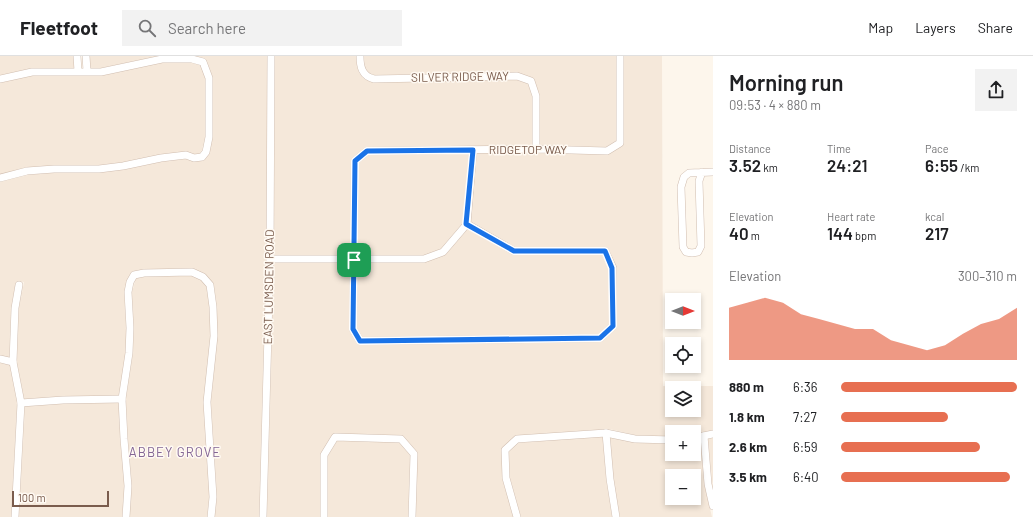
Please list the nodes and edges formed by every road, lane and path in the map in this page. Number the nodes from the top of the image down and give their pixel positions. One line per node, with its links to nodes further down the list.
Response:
1 (77, 56): 6 (street)
2 (86, 56): 7 (street)
3 (271, 56): 15 (street, EAST LUMSDEN ROAD)
4 (360, 56): 9 (street, SILVER RIDGE WAY)
5 (620, 56): 9 (street, RIDGETOP WAY)
6 (78, 71): 7 (street); 8 (street)
7 (87, 71): 13 (street)
8 (0, 79)
9 (536, 149): 10 (street, RIDGETOP WAY)
10 (473, 150): 14 (street); 16 (street, RIDGETOP WAY)
11 (702, 172): 11 (street); 12 (street)
12 (713, 172)
13 (0, 178)
14 (466, 224): 16 (street); 16 (street, RIDGETOP WAY)
15 (270, 259): 16 (street); 31 (street, EAST LUMSDEN ROAD)
16 (354, 260)
17 (19, 284): 19 (street)
18 (0, 359): 19 (street)
19 (13, 362): 21 (street)
20 (122, 399): 21 (street); 29 (street); 30 (street)
21 (21, 403): 28 (street)
22 (606, 433): 26 (street); 34 (street); 35 (street)
23 (713, 434): 24 (street)
24 (704, 436): 25 (street); 27 (street)
25 (701, 437)
26 (665, 440)
27 (713, 506)
28 (15, 517)
29 (126, 517)
30 (211, 517)
31 (263, 517)
32 (324, 517): 33 (street)
33 (412, 517)
34 (518, 517)
35 (616, 517)

